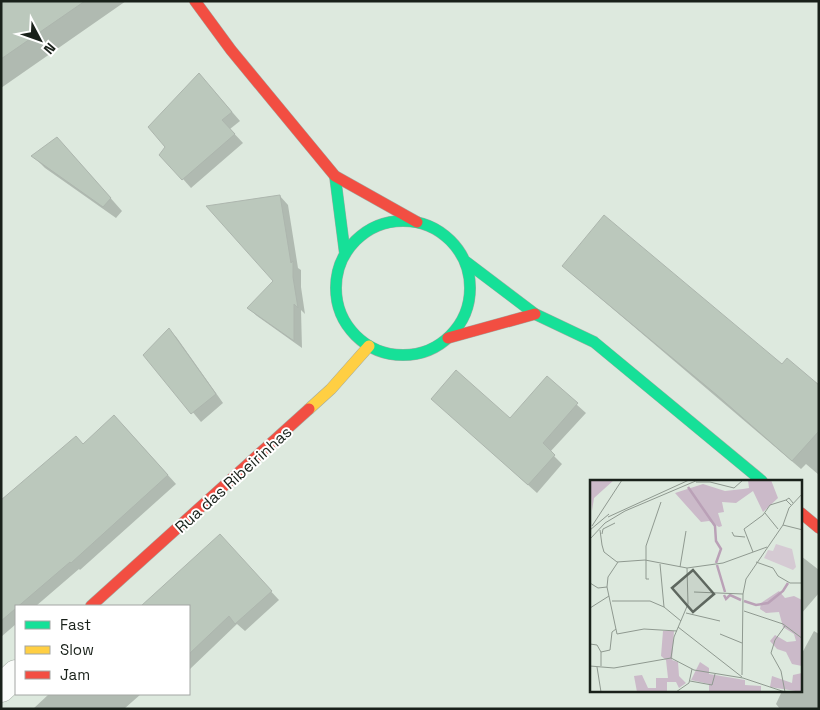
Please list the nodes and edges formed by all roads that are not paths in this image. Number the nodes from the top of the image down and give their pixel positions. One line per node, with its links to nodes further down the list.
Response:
1 (195, 1): 2 (street)
2 (335, 176): 3 (street); 4 (street)
3 (417, 222): 4 (street); 5 (street)
4 (345, 254): 8 (street)
5 (465, 261): 6 (street); 7 (street)
6 (536, 314): 7 (street); 9 (street)
7 (448, 338): 8 (street)
8 (369, 346): 12 (street, Rua das Ribeirinhas)
9 (761, 480)
10 (802, 514): 11 (street)
11 (819, 528)
12 (92, 605)
13 (15, 675): 14 (street)
14 (1, 688)

